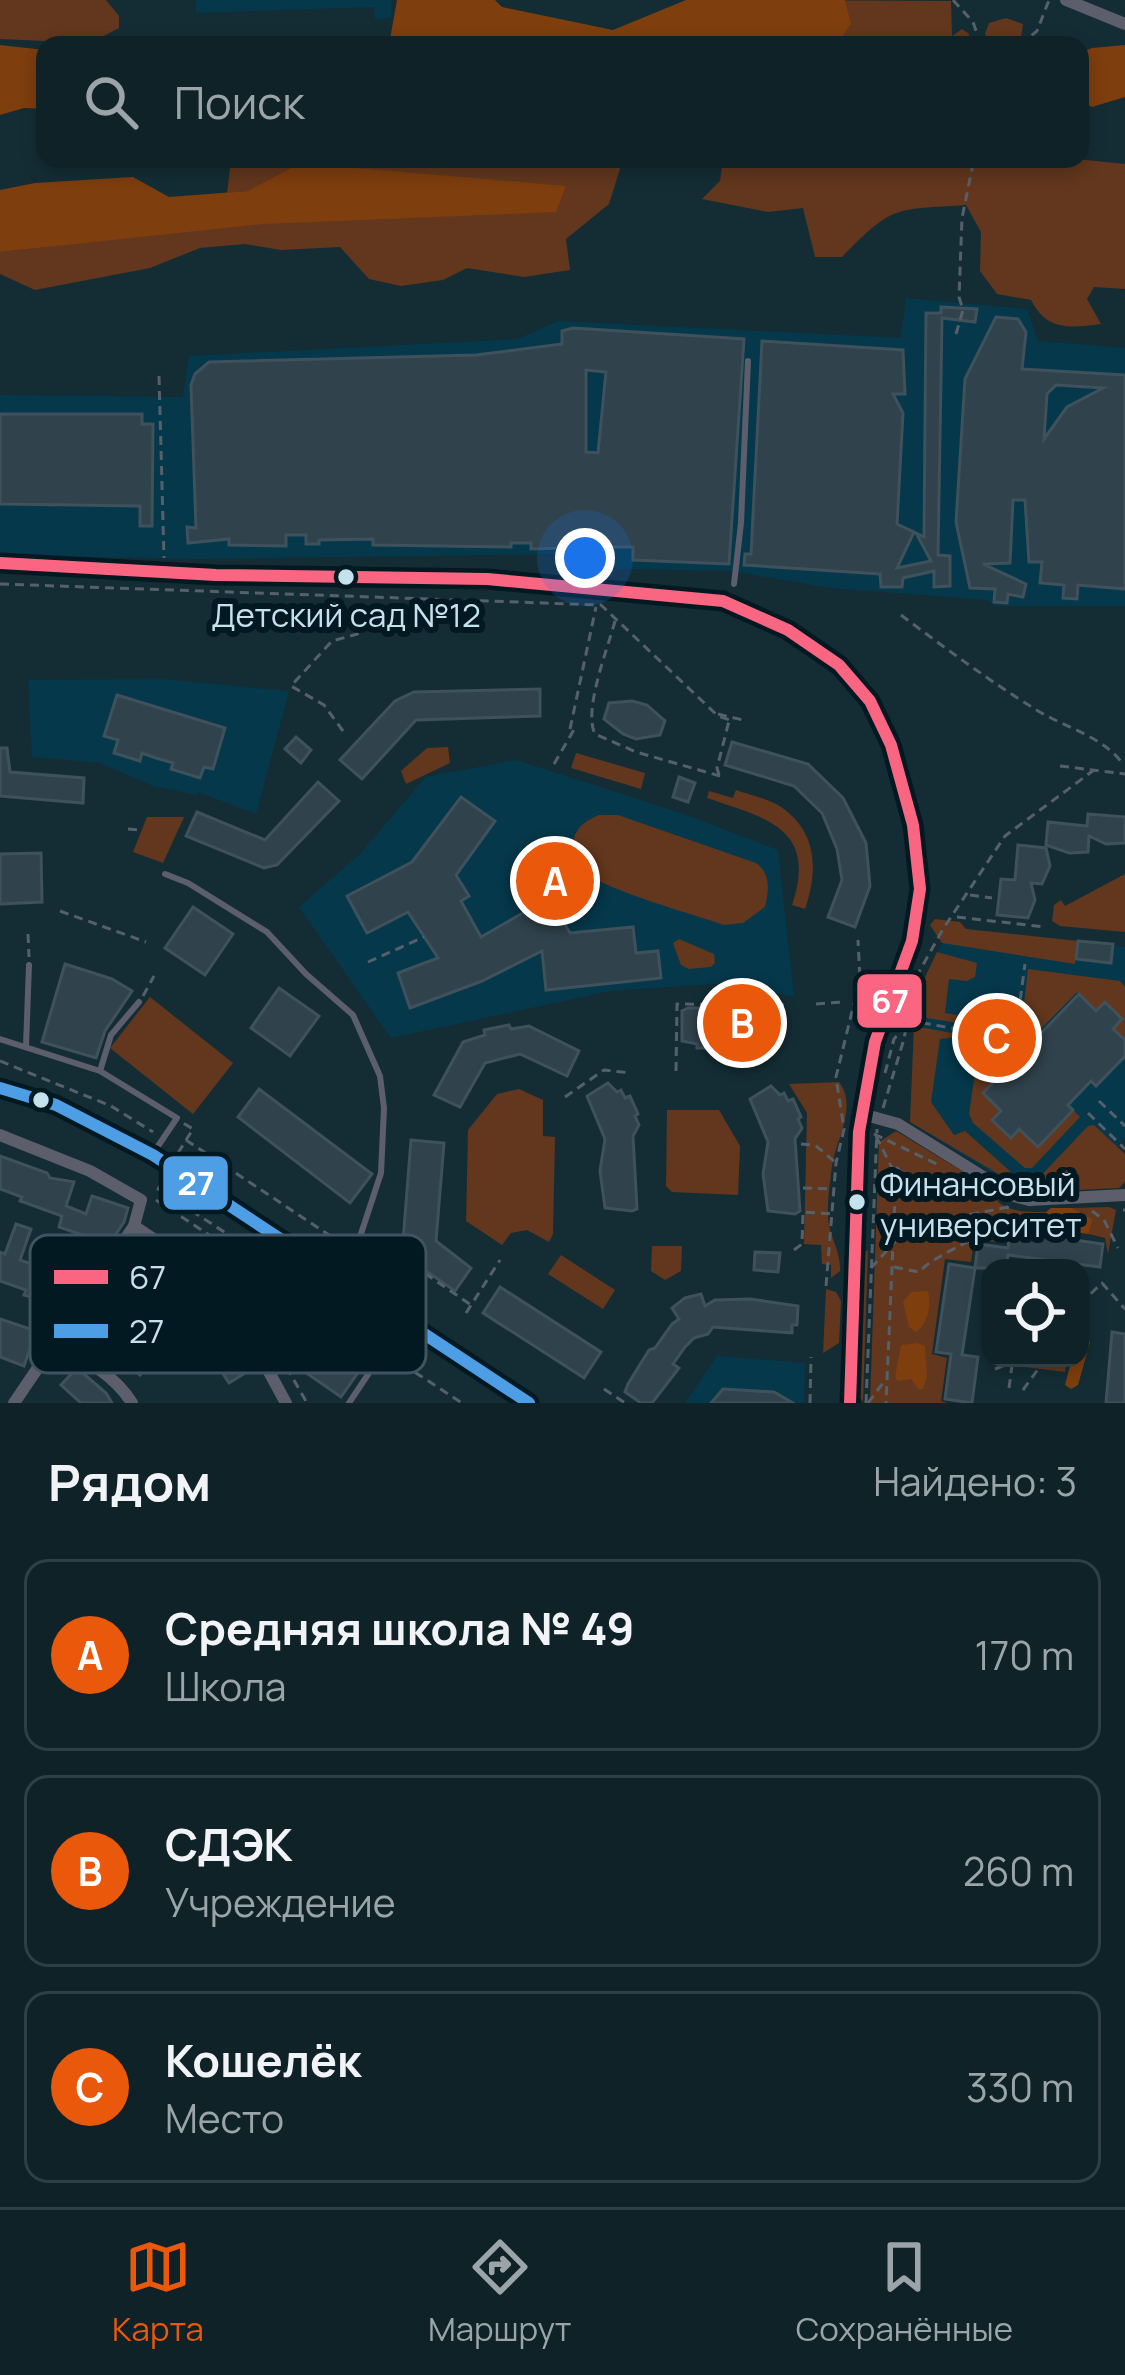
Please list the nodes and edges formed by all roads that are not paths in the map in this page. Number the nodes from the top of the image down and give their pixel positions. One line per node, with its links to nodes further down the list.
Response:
1 (1066, 0): 2 (street)
2 (1124, 21)
3 (748, 361): 5 (lane)
4 (0, 562): 13 (street)
5 (734, 584)
6 (165, 874): 21 (lane)
7 (29, 965): 10 (lane)
8 (139, 1002): 11 (lane)
9 (0, 1039): 10 (lane)
10 (26, 1046): 11 (lane)
11 (100, 1071): 15 (lane)
12 (0, 1088): 15 (street)
13 (871, 1116): 16 (street); 32 (street)
14 (0, 1135): 17 (street)
15 (153, 1155): 20 (street)
16 (1124, 1205)
17 (134, 1226): 18 (street); 19 (street)
18 (128, 1235)
19 (147, 1235)
20 (274, 1235)
21 (361, 1235)
22 (426, 1337): 31 (street)
23 (34, 1373): 27 (street)
24 (104, 1373): 28 (street)
25 (270, 1373): 29 (street)
26 (369, 1373): 30 (lane)
27 (14, 1403)
28 (132, 1403)
29 (286, 1403)
30 (350, 1403)
31 (530, 1403)
32 (850, 1403)

